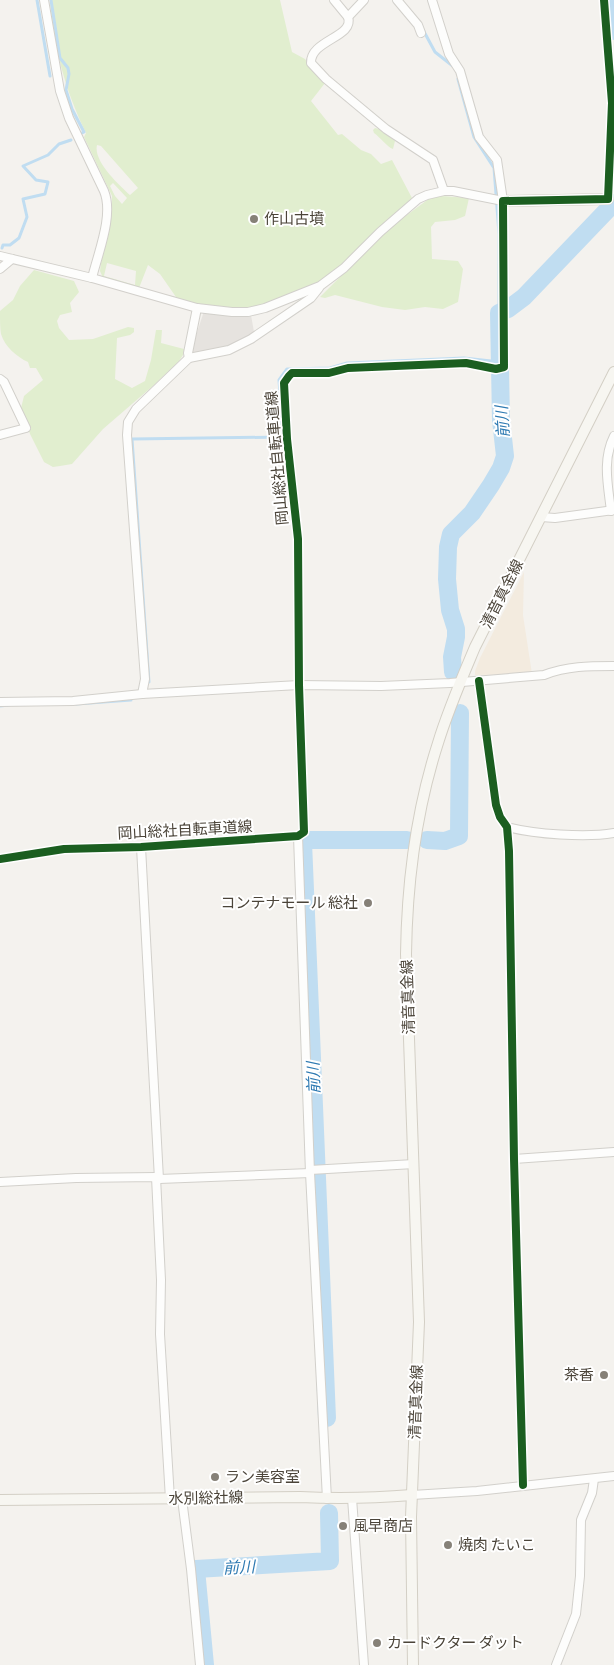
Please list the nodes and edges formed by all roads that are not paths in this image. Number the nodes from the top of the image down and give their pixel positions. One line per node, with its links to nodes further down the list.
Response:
1 (44, 0): 14 (street)
2 (334, 0): 6 (street)
3 (364, 0): 6 (street)
4 (397, 0): 7 (street)
5 (432, 0): 10 (street)
6 (348, 17): 8 (street)
7 (421, 33)
8 (444, 191): 10 (street); 15 (street)
9 (612, 199): 10 (main road)
10 (498, 200)
11 (0, 256): 12 (street)
12 (12, 259): 13 (street); 14 (street)
13 (0, 270)
14 (92, 278): 16 (street)
15 (320, 286): 16 (street); 17 (street)
16 (197, 308): 17 (street)
17 (189, 358): 27 (street)
18 (614, 372): 23 (main road, 清音真金線)
19 (0, 379): 20 (street)
20 (0, 435)
21 (614, 436): 22 (street)
22 (612, 510): 23 (street)
23 (540, 517): 26 (main road, 清音真金線)
24 (614, 666): 25 (street)
25 (479, 681): 26 (street); 29 (street)
26 (460, 682): 27 (street); 35 (main road, 清音真金線)
27 (142, 694): 28 (street)
28 (0, 702)
29 (507, 828): 30 (street); 34 (street)
30 (614, 833)
31 (298, 836): 36 (street)
32 (141, 847): 37 (street)
33 (614, 1152): 34 (street)
34 (514, 1159): 41 (street)
35 (414, 1164): 36 (street); 42 (main road, 清音真金線)
36 (313, 1170): 37 (street); 43 (street)
37 (158, 1178): 38 (street); 45 (street)
38 (0, 1182)
39 (614, 1476): 40 (street)
40 (594, 1479): 41 (street); 51 (street)
41 (523, 1485): 42 (street)
42 (412, 1495): 44 (main road, 水別総社線); 50 (main road, 清音真金線)
43 (327, 1498): 44 (main road, 水別総社線); 46 (main road, 水別総社線)
44 (352, 1498): 49 (street)
45 (170, 1499): 46 (main road, 水別総社線); 47 (main road, 水別総社線)
46 (182, 1499): 48 (street)
47 (0, 1500)
48 (200, 1665)
49 (364, 1665)
50 (413, 1665)
51 (556, 1665)

